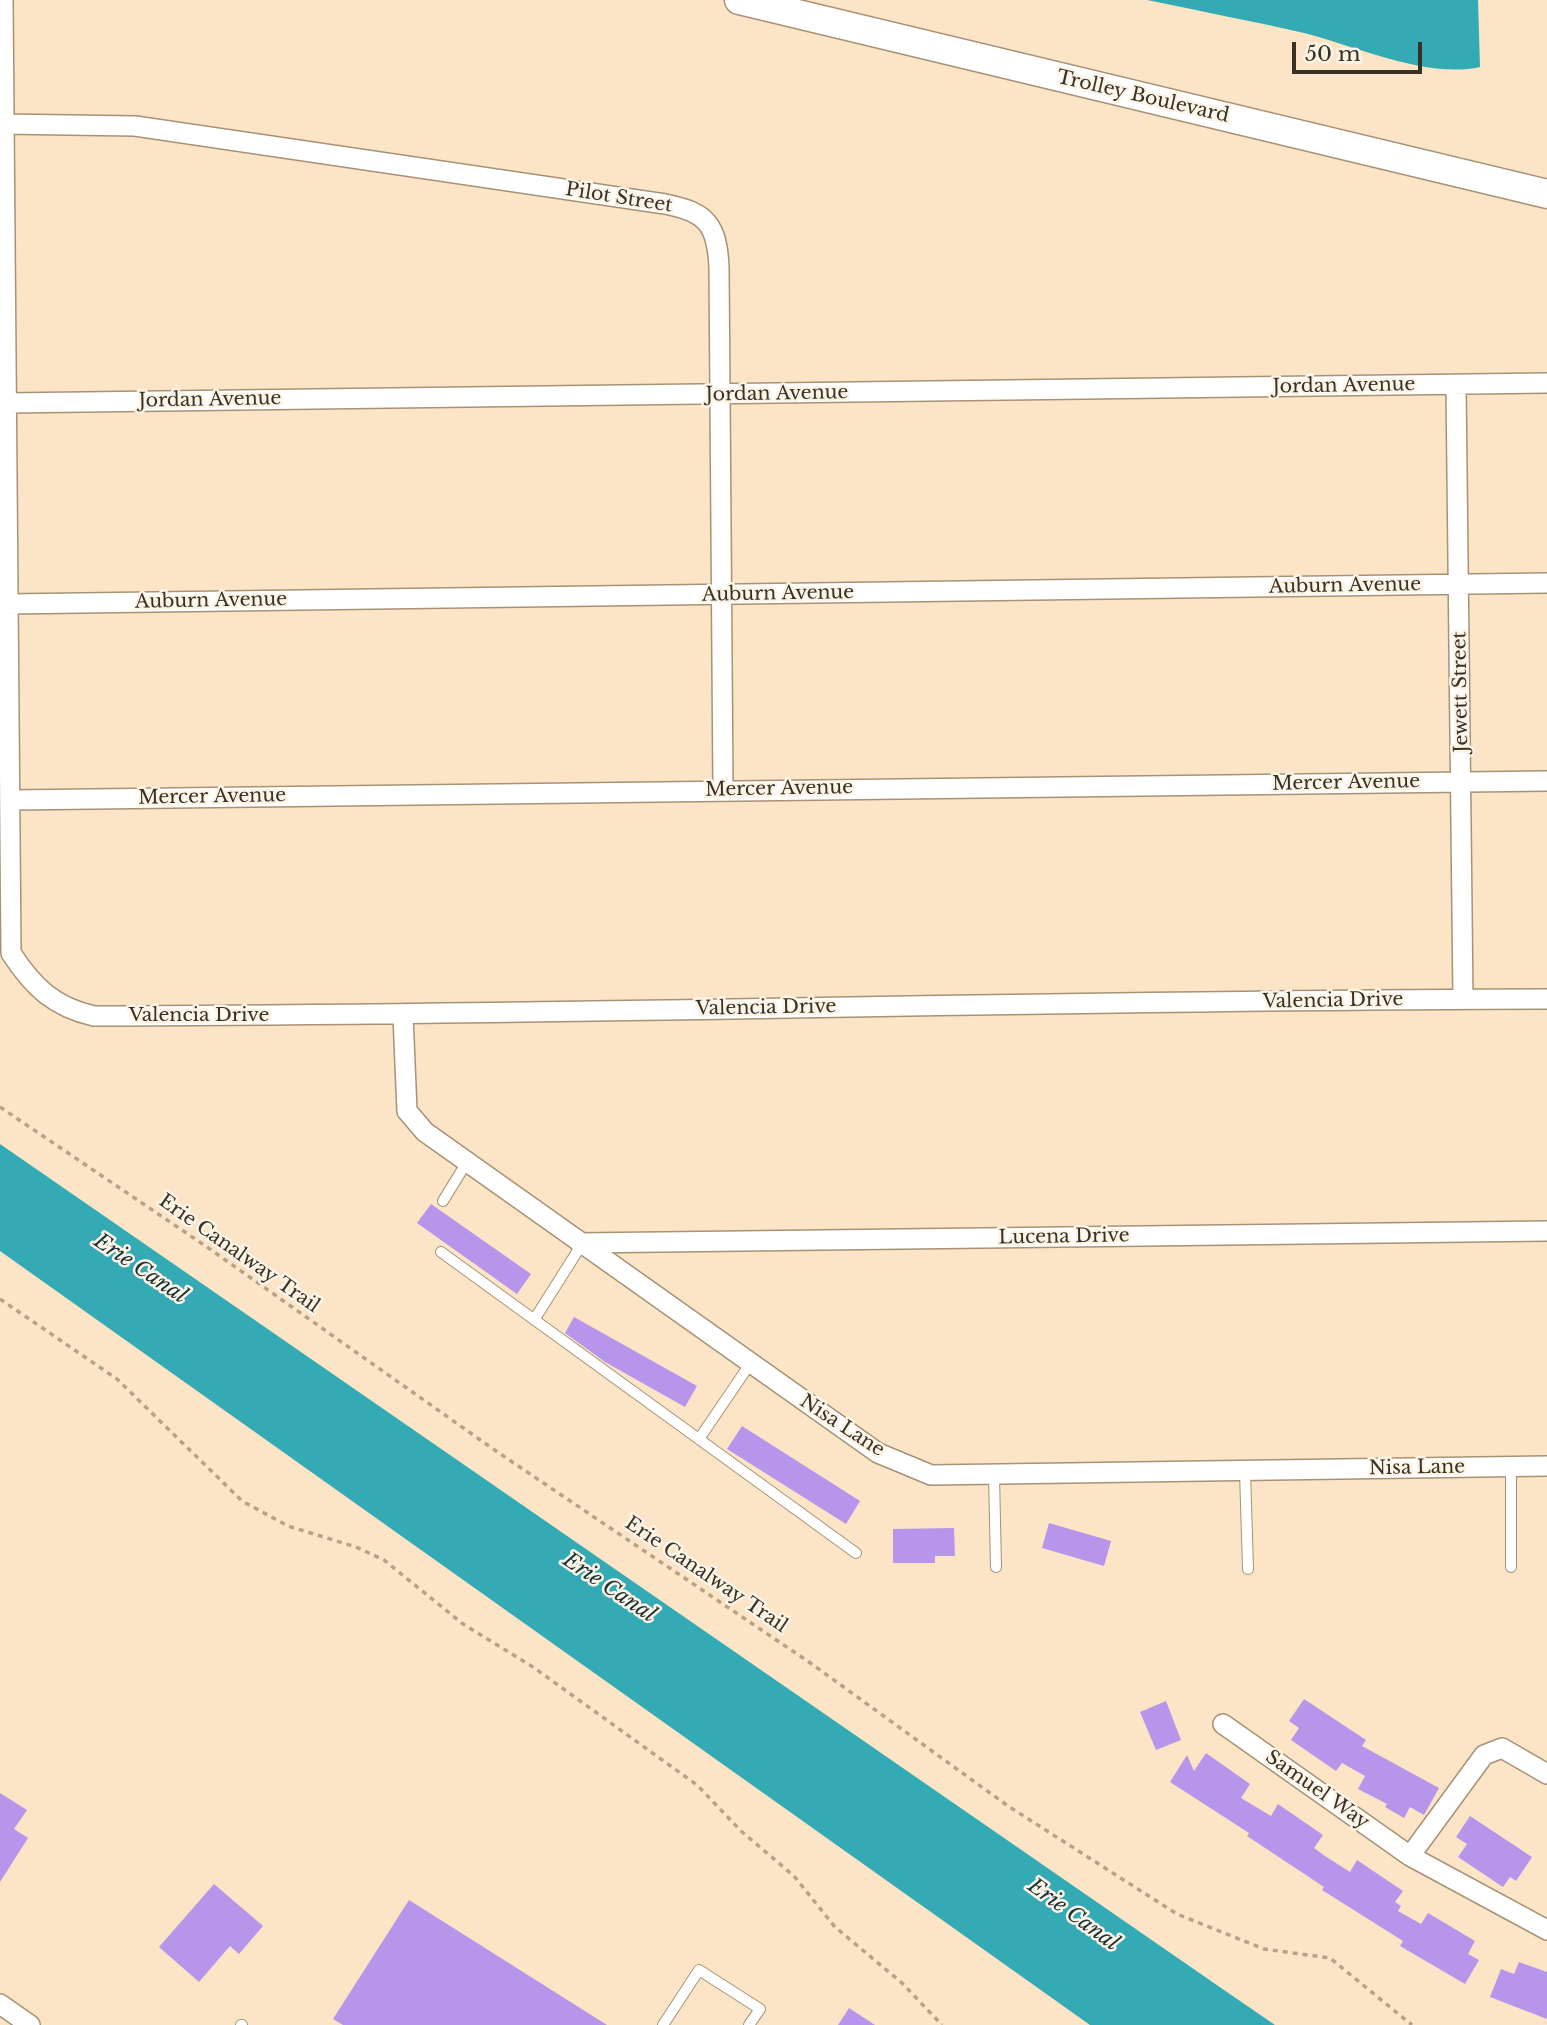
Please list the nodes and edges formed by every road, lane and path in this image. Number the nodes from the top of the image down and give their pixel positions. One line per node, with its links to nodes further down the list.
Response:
1 (2, 0): 3 (street)
2 (739, 0): 4 (street, Trolley Boulevard)
3 (2, 124): 7 (street, Pilot Street); 8 (street)
4 (1547, 194)
5 (1547, 383): 6 (street, Jordan Avenue)
6 (1456, 384): 7 (street, Jordan Avenue); 10 (street, Jewett Street)
7 (719, 395): 8 (street, Jordan Avenue); 11 (street, Pilot Street)
8 (7, 403): 12 (street)
9 (1547, 583): 10 (street, Auburn Avenue)
10 (1460, 584): 11 (street, Auburn Avenue); 14 (street, Jewett Street)
11 (722, 595): 12 (street, Auburn Avenue); 15 (street, Pilot Street)
12 (9, 604): 16 (street)
13 (1547, 781): 14 (street, Mercer Avenue)
14 (1462, 782): 15 (street, Mercer Avenue); 17 (street, Jewett Street)
15 (723, 789): 16 (street, Mercer Avenue)
16 (12, 800): 19 (street, Valencia Drive)
17 (1463, 999): 18 (street, Valencia Drive); 19 (street, Valencia Drive)
18 (1547, 999)
19 (404, 1015): 21 (street, Nisa Lane)
20 (0, 1107): 47 (path, Erie Canalway Trail)
21 (467, 1162): 22 (lane); 24 (street, Nisa Lane)
22 (443, 1201)
23 (1547, 1231): 24 (street, Lucena Drive)
24 (581, 1244): 27 (lane); 28 (street, Nisa Lane)
25 (441, 1252): 27 (lane)
26 (0, 1299): 46 (path)
27 (534, 1320): 29 (lane)
28 (750, 1364): 29 (lane); 33 (street, Nisa Lane)
29 (699, 1440): 34 (lane)
30 (1547, 1466): 31 (street, Nisa Lane)
31 (1511, 1467): 32 (street, Nisa Lane); 36 (lane)
32 (1245, 1471): 33 (street, Nisa Lane); 37 (lane)
33 (994, 1475): 35 (lane)
34 (856, 1553)
35 (996, 1567)
36 (1511, 1567)
37 (1248, 1569)
38 (1223, 1724): 40 (street, Samuel Way)
39 (1547, 1774): 40 (street)
40 (1410, 1856): 41 (street, Samuel Way)
41 (1547, 1930)
42 (0, 2004): 43 (street)
43 (30, 2025)
44 (663, 2025): 45 (lane)
45 (749, 2025)
46 (942, 2025)
47 (1412, 2025)

